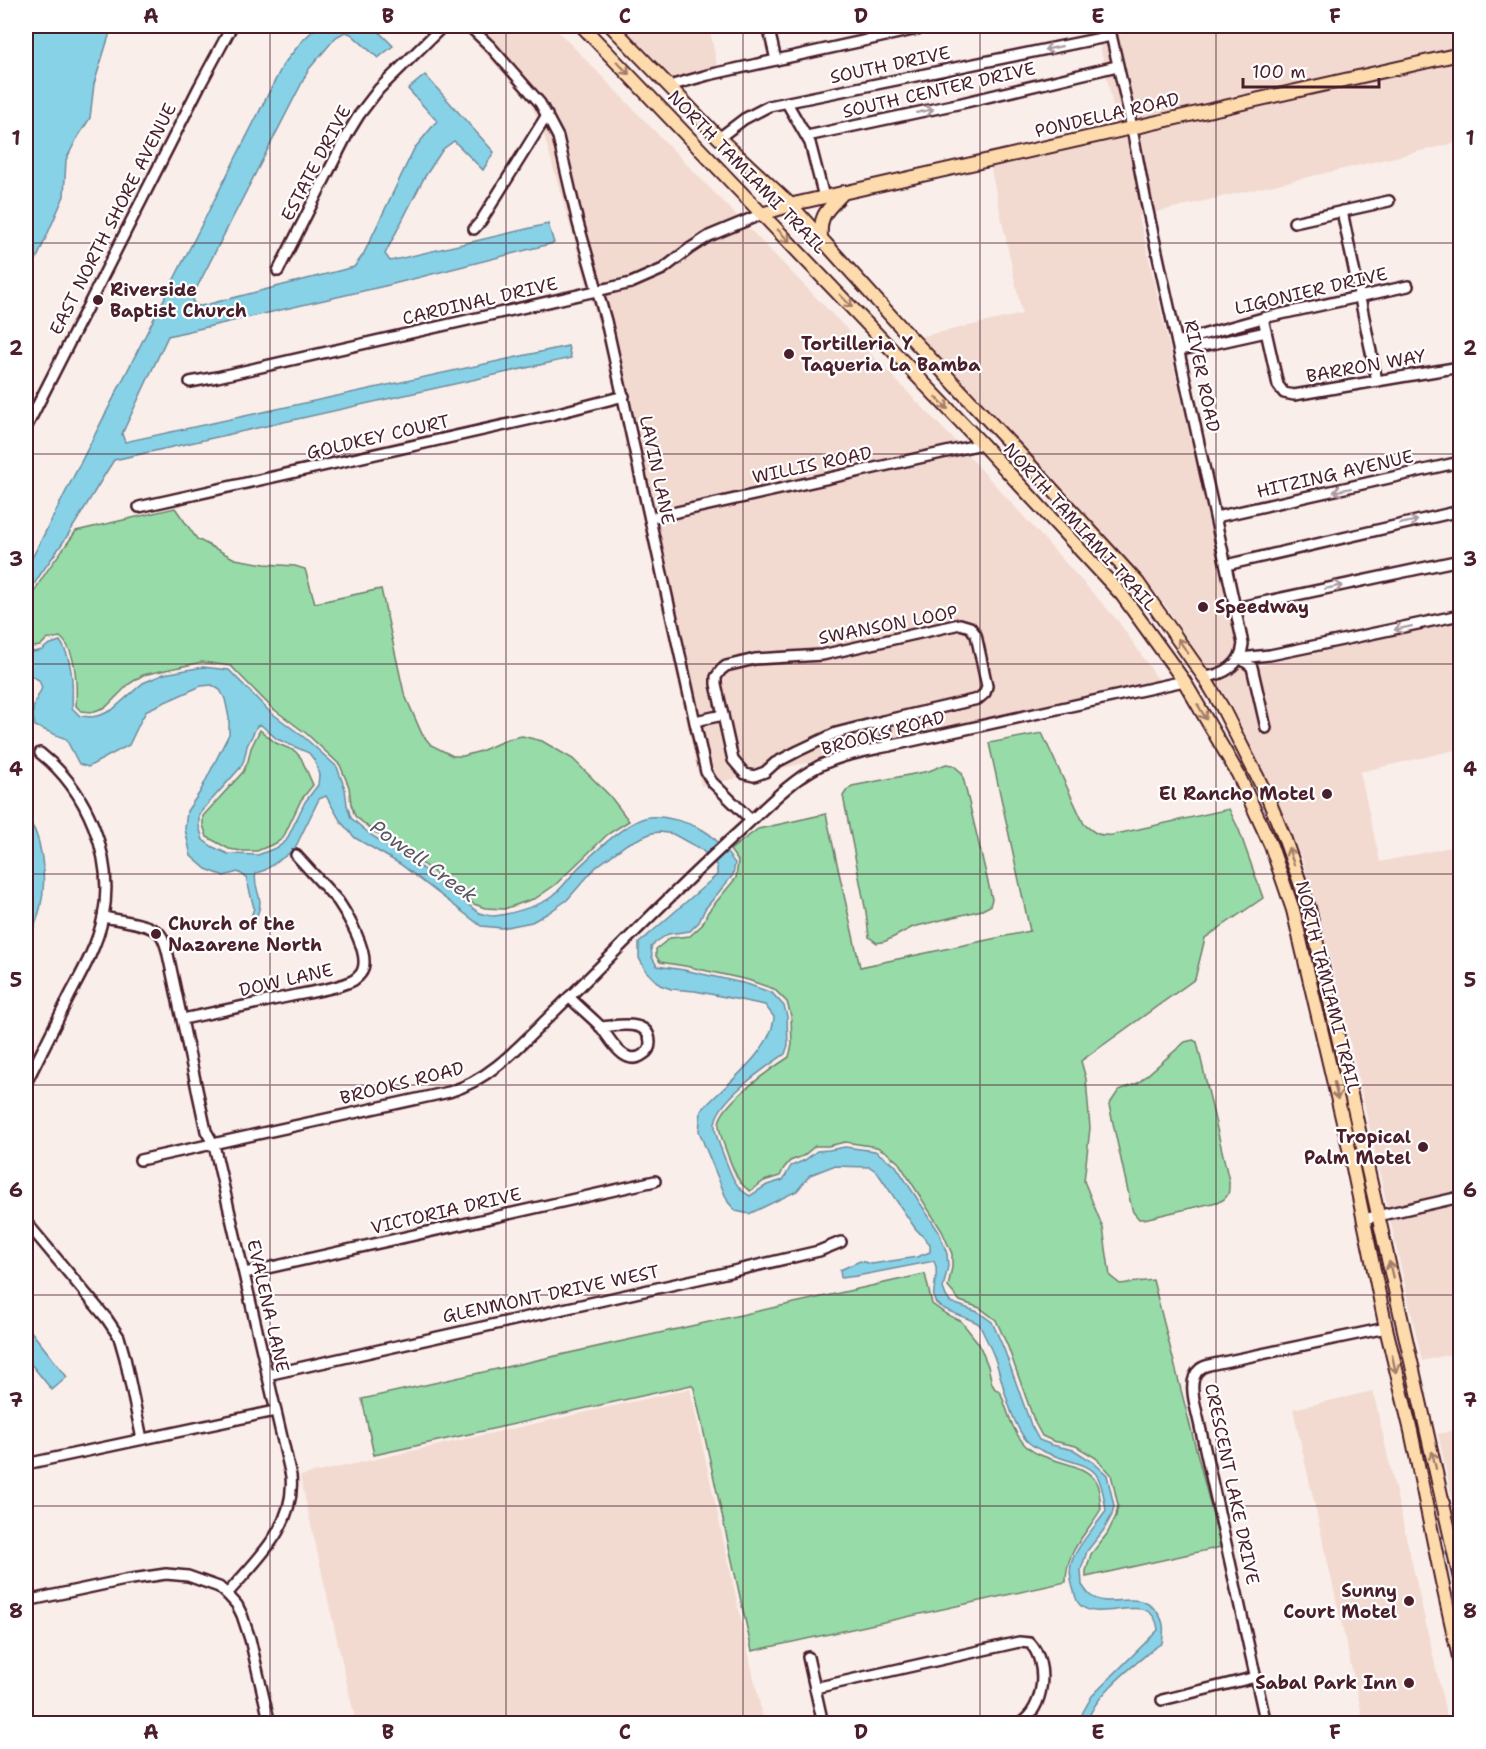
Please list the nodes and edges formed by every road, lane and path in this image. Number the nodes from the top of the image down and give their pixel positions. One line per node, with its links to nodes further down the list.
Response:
1 (232, 26): 41 (street, EAST NORTH SHORE AVENUE)
2 (443, 26): 28 (street, ESTATE DRIVE)
3 (469, 26): 15 (street, LAVIN LANE)
4 (582, 26): 24 (main road, NORTH TAMIAMI TRAIL, one-way to 24)
5 (611, 26): 13 (main road, NORTH TAMIAMI TRAIL)
6 (768, 26): 11 (street)
7 (931, 26): 11 (street)
8 (1109, 26): 9 (street, RIVER ROAD)
9 (1111, 36): 12 (street, RIVER ROAD); 14 (street, SOUTH DRIVE, one-way to 14)
10 (1461, 54): 16 (main road, PONDELLA ROAD)
11 (776, 60): 13 (street)
12 (1117, 66): 16 (street, RIVER ROAD); 17 (street, SOUTH CENTER DRIVE, one-way to 12)
13 (669, 86): 18 (main road, NORTH TAMIAMI TRAIL)
14 (787, 102): 17 (street); 18 (street, SOUTH DRIVE)
15 (547, 115): 26 (street); 30 (street, LAVIN LANE)
16 (1132, 128): 19 (main road, PONDELLA ROAD); 36 (street, RIVER ROAD)
17 (807, 136): 20 (street)
18 (719, 138): 22 (main road, NORTH TAMIAMI TRAIL)
19 (844, 192): 20 (main road, PONDELLA ROAD); 27 (main road)
20 (824, 197): 22 (main road, PONDELLA ROAD)
21 (1389, 201): 23 (street)
22 (790, 204): 24 (main road, PONDELLA ROAD); 27 (main road, NORTH TAMIAMI TRAIL)
23 (1342, 211): 25 (street); 31 (street)
24 (762, 214): 30 (street, CARDINAL DRIVE); 42 (main road, NORTH TAMIAMI TRAIL, one-way to 42)
25 (1294, 222)
26 (474, 229)
27 (821, 239): 43 (main road, NORTH TAMIAMI TRAIL)
28 (278, 271)
29 (1408, 286): 31 (street, LIGONIER DRIVE)
30 (598, 291): 39 (street, CARDINAL DRIVE); 40 (street, LAVIN LANE)
31 (1359, 296): 32 (street, LIGONIER DRIVE); 38 (street)
32 (1263, 318): 33 (street, LIGONIER DRIVE); 34 (street, BARRON WAY)
33 (1222, 330): 35 (street, LIGONIER DRIVE); 36 (street, LIGONIER DRIVE)
34 (1266, 332): 35 (street, LIGONIER DRIVE); 38 (street, BARRON WAY)
35 (1225, 341): 36 (street, LIGONIER DRIVE)
36 (1178, 346): 47 (street, RIVER ROAD)
37 (1461, 367): 38 (street, BARRON WAY)
38 (1377, 381)
39 (190, 382)
40 (624, 396): 45 (street, GOLDKEY COURT); 48 (street, LAVIN LANE)
41 (26, 428)
42 (982, 444): 43 (main road); 48 (street, WILLIS ROAD); 53 (main road, NORTH TAMIAMI TRAIL)
43 (1020, 454): 55 (main road, NORTH TAMIAMI TRAIL, one-way to 43)
44 (1461, 462): 47 (street, HITZING AVENUE, one-way to 47)
45 (139, 507)
46 (1461, 511): 50 (street, one-way to 46)
47 (1216, 517): 50 (street, RIVER ROAD)
48 (650, 518): 60 (street, LAVIN LANE)
49 (1461, 560): 51 (street, one-way to 49)
50 (1226, 565): 51 (street, RIVER ROAD)
51 (1235, 608): 54 (street, RIVER ROAD)
52 (1461, 615): 54 (street, one-way to 54)
53 (1162, 650): 55 (main road); 56 (main road, NORTH TAMIAMI TRAIL)
54 (1240, 658): 55 (street); 61 (street)
55 (1204, 677): 57 (main road, NORTH TAMIAMI TRAIL)
56 (1184, 681): 57 (main road); 62 (street, BROOKS ROAD); 66 (main road, NORTH TAMIAMI TRAIL, one-way to 66)
57 (1222, 707): 68 (main road, NORTH TAMIAMI TRAIL, one-way to 57)
58 (723, 715): 59 (street, SWANSON LOOP); 59 (street, SWANSON LOOP); 60 (street)
59 (883, 721): 62 (street)
60 (695, 722): 64 (street, LAVIN LANE)
61 (1266, 728)
62 (889, 746): 64 (street, BROOKS ROAD)
63 (40, 753): 67 (street)
64 (751, 820): 71 (street, BROOKS ROAD)
65 (296, 855): 72 (street, DOW LANE)
66 (1293, 910): 68 (main road); 69 (main road, NORTH TAMIAMI TRAIL)
67 (103, 916): 72 (street, EVALENA LANE); 74 (street)
68 (1317, 946): 70 (main road, NORTH TAMIAMI TRAIL)
69 (1304, 957): 70 (main road); 80 (main road, NORTH TAMIAMI TRAIL, one-way to 80)
70 (1328, 992): 79 (main road, NORTH TAMIAMI TRAIL)
71 (569, 998): 73 (street); 75 (street, BROOKS ROAD)
72 (183, 1019): 75 (street, EVALENA LANE)
73 (600, 1027): 73 (street)
74 (26, 1083)
75 (214, 1145): 76 (street, BROOKS ROAD); 83 (street, EVALENA LANE)
76 (140, 1160)
77 (655, 1181): 83 (street, VICTORIA DRIVE)
78 (1461, 1197): 79 (street)
79 (1378, 1215): 80 (street); 90 (main road, NORTH TAMIAMI TRAIL, one-way to 79)
80 (1364, 1219): 84 (main road, NORTH TAMIAMI TRAIL)
81 (26, 1222): 87 (street)
82 (840, 1242): 85 (street, GLENMONT DRIVE WEST)
83 (245, 1273): 85 (street, EVALENA LANE)
84 (1386, 1328): 89 (main road, NORTH TAMIAMI TRAIL, one-way to 89); 98 (street, CRESCENT LAKE DRIVE)
85 (267, 1375): 86 (street, EVALENA LANE)
86 (275, 1411): 87 (street); 94 (street, EVALENA LANE)
87 (142, 1439): 88 (street)
88 (26, 1464)
89 (1419, 1473): 90 (main road); 91 (main road, NORTH TAMIAMI TRAIL)
90 (1445, 1511): 92 (main road, NORTH TAMIAMI TRAIL)
91 (1430, 1522): 92 (main road); 97 (main road, NORTH TAMIAMI TRAIL)
92 (1457, 1562): 93 (main road, NORTH TAMIAMI TRAIL)
93 (1461, 1579)
94 (227, 1594): 95 (street); 101 (street)
95 (26, 1601)
96 (808, 1657): 99 (street)
97 (1461, 1662)
98 (1256, 1677): 100 (street); 104 (street, CRESCENT LAKE DRIVE)
99 (816, 1688): 102 (street); 103 (street)
100 (1162, 1700)
101 (270, 1724)
102 (823, 1724)
103 (1019, 1724)
104 (1266, 1724)

